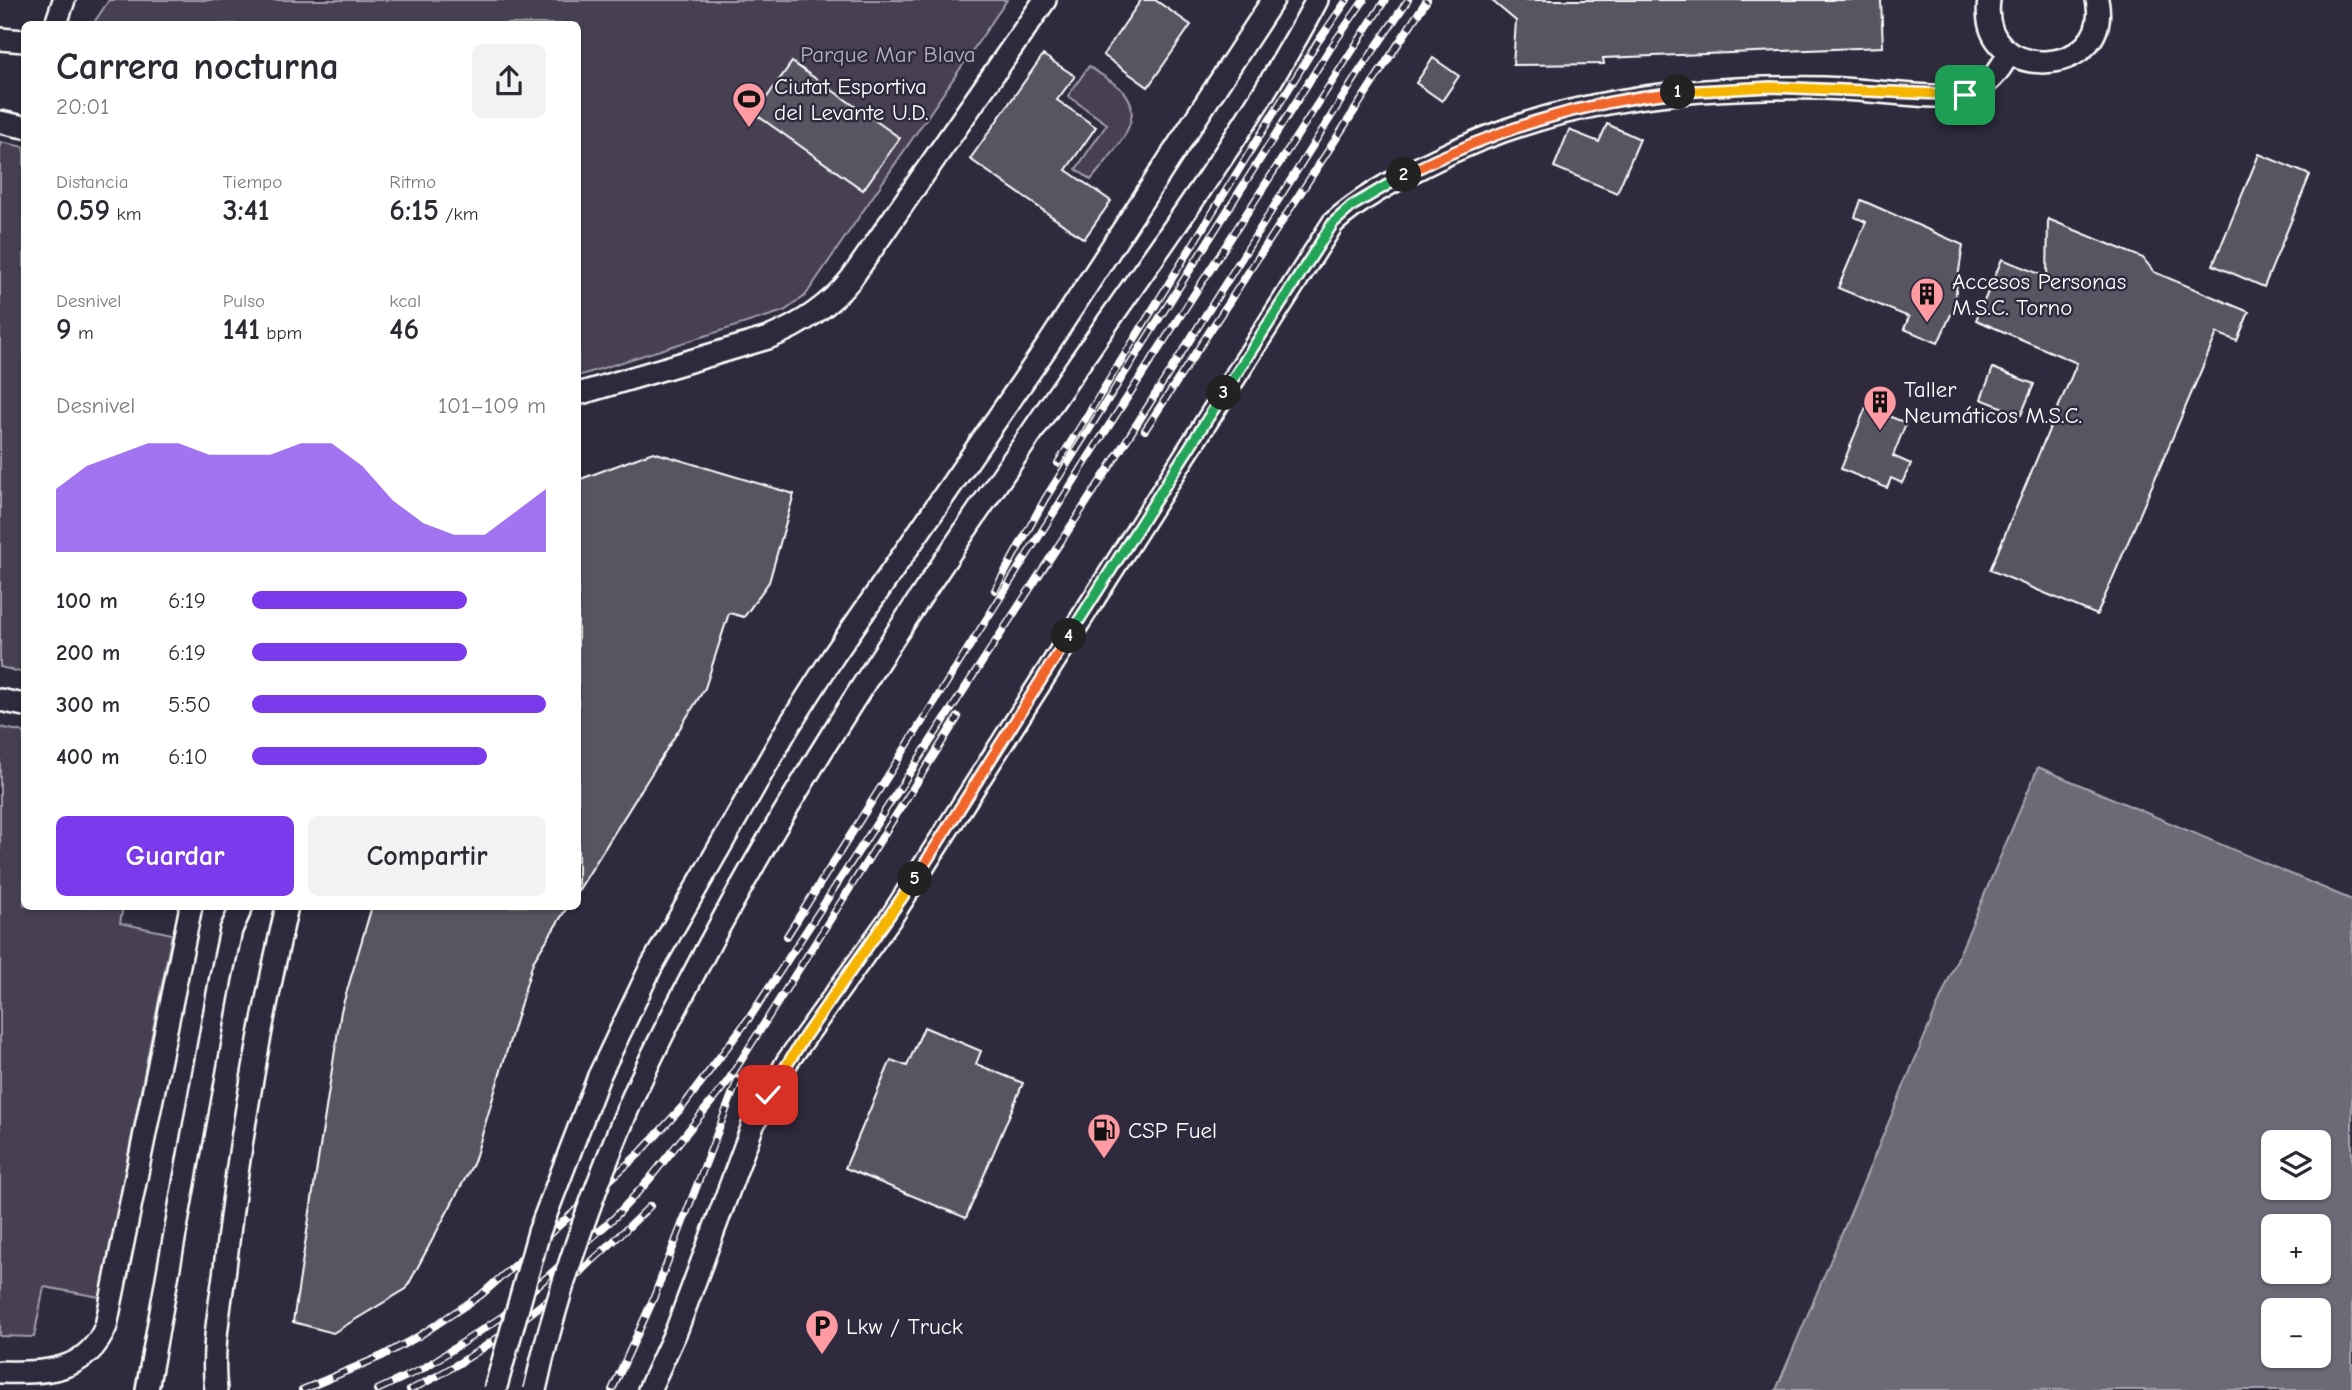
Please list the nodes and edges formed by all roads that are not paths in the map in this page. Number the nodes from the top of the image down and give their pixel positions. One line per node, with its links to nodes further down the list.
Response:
1 (64, 0): 7 (street)
2 (1045, 0): 13 (street)
3 (1273, 0): 24 (street, bridge)
4 (1317, 0): 25 (street, bridge)
5 (2097, 0): 10 (street)
6 (1988, 1): 10 (street)
7 (57, 21)
8 (0, 39): 9 (street)
9 (21, 41)
10 (2009, 53): 26 (street)
11 (0, 122): 12 (street)
12 (21, 126)
13 (581, 393)
14 (0, 700): 15 (street)
15 (21, 704)
16 (190, 910): 21 (street)
17 (228, 910): 20 (street)
18 (240, 910): 20 (street)
19 (286, 910): 23 (street)
20 (231, 930): 22 (street)
21 (0, 1372)
22 (147, 1390)
23 (216, 1390)
24 (495, 1390)
25 (535, 1390)
26 (649, 1390)

